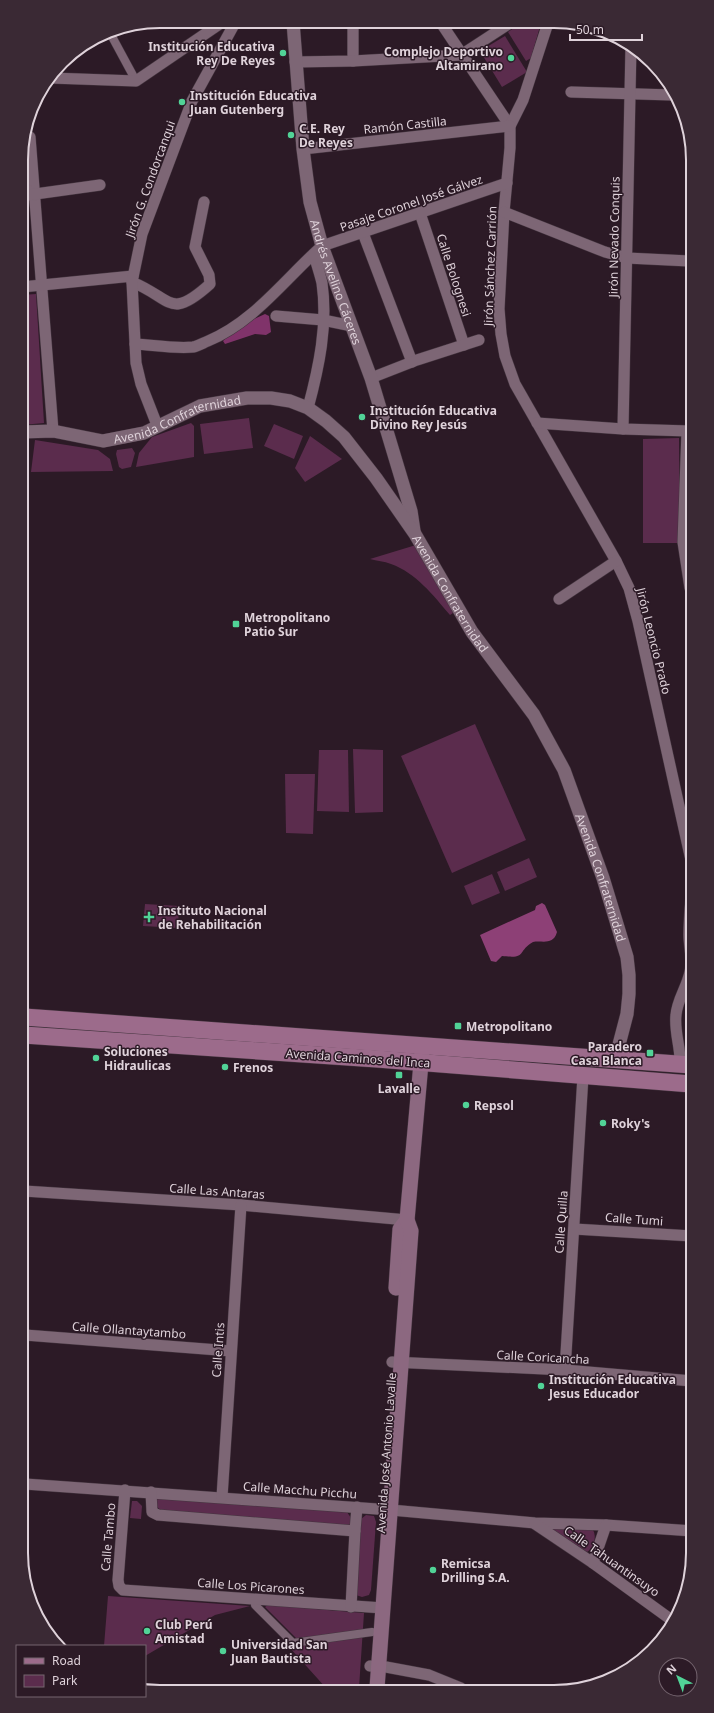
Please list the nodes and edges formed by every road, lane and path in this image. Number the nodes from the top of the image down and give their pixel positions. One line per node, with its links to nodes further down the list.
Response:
1 (214, 28): 14 (street)
2 (233, 28): 33 (street, Jirón G. Condorcanqui)
3 (293, 28): 12 (street, Andrés Avelino Cáceres)
4 (353, 28): 11 (street)
5 (444, 28): 10 (street)
6 (502, 28): 10 (street)
7 (546, 28): 18 (street)
8 (112, 37): 14 (street)
9 (631, 52): 16 (street, Jirón Nevado Conquis)
10 (461, 55): 11 (street); 18 (street)
11 (354, 61): 12 (street)
12 (295, 62): 19 (street, Andrés Avelino Cáceres)
13 (56, 78): 14 (street)
14 (136, 81)
15 (571, 92): 16 (street)
16 (629, 93): 17 (street); 31 (street, Jirón Nevado Conquis)
17 (668, 95)
18 (510, 126): 19 (street, Ramón Castilla); 21 (street, Jirón Sánchez Carrión)
19 (303, 149): 30 (street, Andrés Avelino Cáceres)
20 (28, 167): 24 (street)
21 (508, 183): 27 (street, Jirón Sánchez Carrión); 28 (street, Pasaje Coronel José Gálvez)
22 (100, 184): 24 (street)
23 (28, 190): 24 (street)
24 (35, 195): 25 (street); 34 (street)
25 (28, 196)
26 (204, 202): 33 (street)
27 (504, 212): 31 (street); 45 (street, Jirón Sánchez Carrión)
28 (420, 213): 29 (street, Pasaje Coronel José Gálvez); 41 (street, Calle Bolognesi)
29 (363, 233): 30 (street, Pasaje Coronel José Gálvez); 42 (street)
30 (318, 250): 37 (street); 38 (street, Andrés Avelino Cáceres); 40 (street)
31 (627, 258): 32 (street); 47 (street, Jirón Nevado Conquis)
32 (686, 261)
33 (132, 279): 34 (street); 40 (street, Jirón G. Condorcanqui)
34 (43, 286): 35 (street); 48 (street)
35 (28, 287)
36 (276, 316): 37 (street)
37 (323, 320): 38 (street); 44 (street)
38 (352, 326): 43 (street, Andrés Avelino Cáceres)
39 (478, 340): 41 (street)
40 (135, 344): 46 (street, Jirón G. Condorcanqui)
41 (464, 345): 42 (street)
42 (412, 362): 43 (street)
43 (371, 378): 52 (street, Andrés Avelino Cáceres)
44 (308, 408): 46 (street, Avenida Confraternidad); 52 (street, Avenida Confraternidad)
45 (537, 423): 47 (street); 53 (street, Jirón Leoncio Prado)
46 (157, 426): 48 (street, Avenida Confraternidad)
47 (623, 429): 49 (street)
48 (53, 431): 50 (street, Avenida Confraternidad)
49 (686, 431)
50 (28, 432)
51 (686, 475): 54 (street)
52 (415, 534): 61 (street, Avenida Confraternidad)
53 (616, 560): 55 (street); 56 (street, Jirón Leoncio Prado)
54 (686, 562)
55 (559, 599)
56 (686, 831)
57 (686, 984): 63 (street)
58 (28, 1017): 60 (main road, Avenida Caminos del Inca)
59 (28, 1035): 62 (main road, Avenida Caminos del Inca)
60 (423, 1046): 61 (main road, Avenida Caminos del Inca); 62 (main road, Avenida José Antonio Lavalle)
61 (615, 1060): 63 (main road, Avenida Caminos del Inca); 65 (street, Avenida Confraternidad)
62 (421, 1063): 64 (main road, Avenida Caminos del Inca); 69 (main road, Avenida José Antonio Lavalle)
63 (686, 1065)
64 (583, 1076): 65 (main road, Avenida Caminos del Inca); 70 (street, Calle Quilla)
65 (615, 1078): 66 (main road, Avenida Caminos del Inca)
66 (686, 1084)
67 (28, 1191): 68 (street, Calle Las Antaras)
68 (241, 1206): 69 (street, Calle Las Antaras); 73 (street, Calle Intis)
69 (407, 1220): 74 (main road, Avenida José Antonio Lavalle)
70 (574, 1229): 71 (street, Calle Tumi); 75 (street, Calle Quilla)
71 (686, 1236)
72 (28, 1335): 73 (street, Calle Ollantaytambo)
73 (231, 1351): 80 (street, Calle Intis)
74 (397, 1362): 75 (street, Calle Coricancha); 82 (main road, Avenida José Antonio Lavalle)
75 (565, 1370): 76 (street, Calle Coricancha)
76 (686, 1380)
77 (28, 1484): 78 (street, Calle Macchu Picchu)
78 (125, 1490): 79 (street, Calle Macchu Picchu); 88 (street, Calle Tambo)
79 (151, 1492): 80 (street, Calle Macchu Picchu); 85 (street)
80 (222, 1497): 81 (street, Calle Macchu Picchu)
81 (357, 1507): 82 (street, Calle Macchu Picchu); 85 (street)
82 (386, 1509): 83 (street, Calle Macchu Picchu); 91 (main road, Avenida José Antonio Lavalle)
83 (535, 1523): 84 (street, Calle Macchu Picchu); 87 (street, Calle Tahuantinsuyo)
84 (606, 1525): 86 (street, Calle Macchu Picchu); 87 (street)
85 (355, 1531): 90 (street)
86 (686, 1531)
87 (593, 1563): 92 (street, Calle Tahuantinsuyo)
88 (119, 1586): 89 (street, Calle Los Picarones)
89 (256, 1600): 90 (street, Calle Los Picarones); 93 (street)
90 (351, 1607): 91 (street, Calle Los Picarones)
91 (379, 1608): 93 (main road, Avenida José Antonio Lavalle); 94 (main road, Avenida José Antonio Lavalle)
92 (668, 1619)
93 (372, 1632): 94 (main road, Avenida José Antonio Lavalle)
94 (374, 1666): 95 (main road, Avenida José Antonio Lavalle); 96 (main road, Avenida José Antonio Lavalle); 97 (street)
95 (369, 1685)
96 (377, 1685)
97 (454, 1685)

